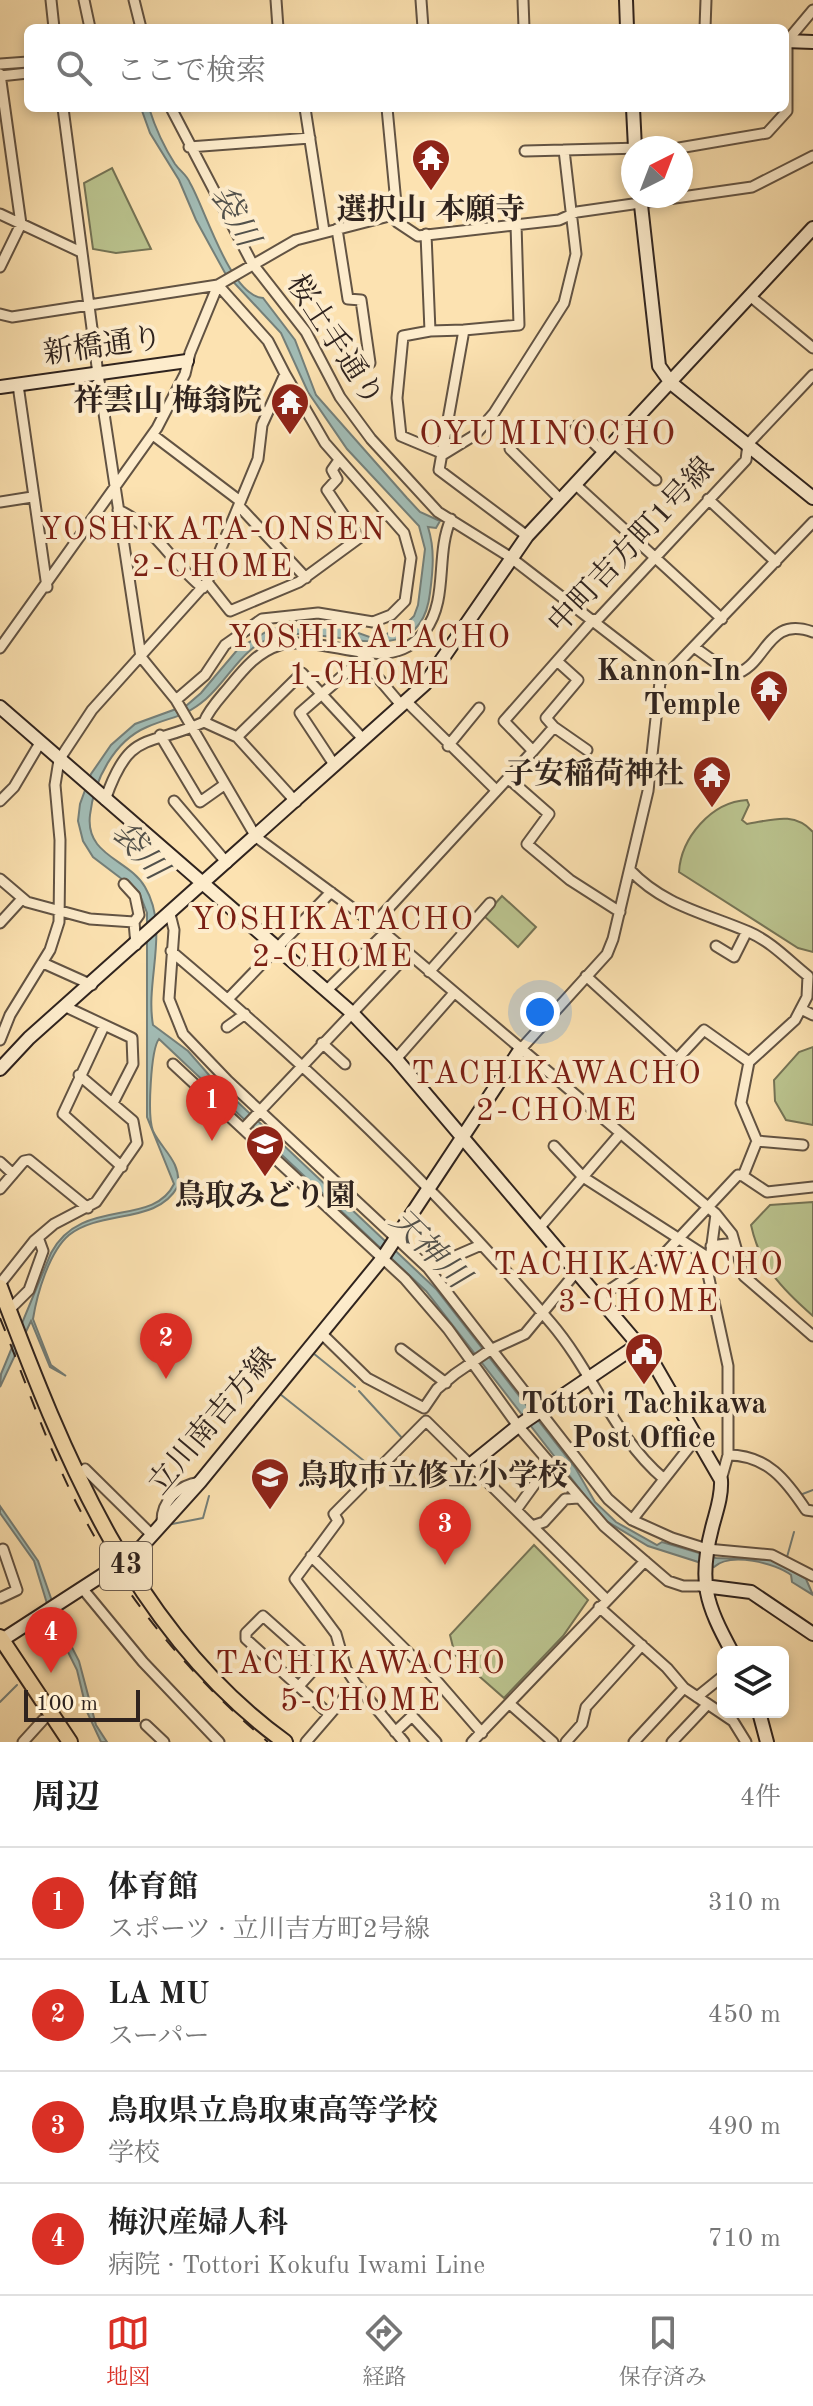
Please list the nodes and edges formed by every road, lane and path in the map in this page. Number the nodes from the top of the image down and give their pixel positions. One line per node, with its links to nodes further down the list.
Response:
1 (51, 0): 10 (street)
2 (84, 0): 11 (street)
3 (134, 0): 12 (street)
4 (276, 0): 13 (street)
5 (421, 0): 14 (street)
6 (523, 0): 15 (street)
7 (626, 0): 16 (main road)
8 (706, 0): 17 (street)
9 (813, 10): 18 (street)
10 (54, 24)
11 (89, 24)
12 (140, 24)
13 (278, 24)
14 (423, 24)
15 (524, 24)
16 (627, 24)
17 (705, 24)
18 (789, 38)
19 (789, 41): 20 (main road)
20 (813, 42)
21 (24, 62): 22 (street)
22 (0, 64)
23 (24, 73): 24 (street)
24 (0, 75): 45 (street)
25 (64, 112): 51 (street)
26 (173, 112): 34 (street, 桜土手通り)
27 (306, 112): 32 (street)
28 (387, 112): 43 (street)
29 (633, 112): 31 (main road)
30 (786, 112): 33 (street)
31 (636, 136)
32 (310, 138): 34 (street); 49 (street)
33 (693, 145)
34 (189, 147): 52 (street, 桜土手通り)
35 (621, 148): 36 (street)
36 (564, 150): 37 (street); 44 (street)
37 (525, 151)
38 (813, 156): 39 (street)
39 (693, 194)
40 (621, 204): 44 (street)
41 (641, 208): 66 (main road)
42 (0, 214): 45 (street)
43 (397, 214): 48 (street); 50 (street)
44 (570, 215): 46 (street); 76 (street)
45 (21, 224): 51 (street); 53 (street)
46 (516, 224): 50 (street); 58 (street)
47 (813, 228): 55 (main road)
48 (337, 229): 49 (street); 62 (street)
49 (324, 231): 52 (street)
50 (426, 234): 59 (street)
51 (81, 252): 56 (street)
52 (250, 265): 54 (street); 89 (street, 桜土手通り)
53 (0, 267)
54 (219, 284): 56 (street); 61 (street, 新橋通り); 64 (street)
55 (750, 296): 60 (street); 66 (main road)
56 (88, 305): 57 (street); 63 (street)
57 (0, 314)
58 (464, 330): 59 (street); 76 (street)
59 (430, 331): 76 (street)
60 (813, 348)
61 (187, 361): 63 (main road, 新橋通り); 72 (street)
62 (370, 363)
63 (98, 374): 67 (main road, 新橋通り); 81 (street)
64 (285, 374): 78 (street); 87 (street)
65 (813, 375): 68 (street, 中町吉方町1号線)
66 (671, 383): 73 (main road); 74 (main road)
67 (18, 385): 69 (main road, 新橋通り); 82 (street)
68 (803, 385): 70 (street); 74 (street, 中町吉方町1号線)
69 (0, 387)
70 (813, 393)
71 (576, 426): 77 (street)
72 (153, 435): 81 (street); 87 (street)
73 (615, 444): 77 (main road); 79 (street)
74 (748, 444): 83 (main road); 84 (street, 中町吉方町1号線)
75 (510, 449): 85 (street)
76 (444, 454): 91 (street)
77 (605, 454): 80 (main road)
78 (339, 460): 95 (street); 108 (street)
79 (656, 480)
80 (576, 485): 85 (main road); 93 (street)
81 (115, 489): 88 (street); 97 (street)
82 (32, 497): 86 (street); 97 (street)
83 (813, 498)
84 (708, 499): 93 (street, 中町吉方町1号線); 94 (street)
85 (561, 500): 91 (main road)
86 (0, 502)
87 (240, 503): 95 (street); 96 (street)
88 (118, 510): 96 (street); 104 (street)
89 (451, 519): 92 (street, 桜土手通り); 103 (street)
90 (813, 522): 94 (street)
91 (527, 536): 92 (main road)
92 (510, 557): 99 (street, 桜土手通り); 109 (main road)
93 (653, 558): 98 (street); 99 (street, 中町吉方町1号線)
94 (776, 562): 98 (street)
95 (306, 578): 96 (street)
96 (205, 585): 104 (street)
97 (47, 587): 102 (street)
98 (722, 619): 101 (street)
99 (593, 620): 105 (street, 中町吉方町1号線); 106 (street, 桜土手通り)
100 (813, 632): 101 (street)
101 (694, 647): 106 (street)
102 (0, 648)
103 (364, 656): 107 (street); 109 (street); 112 (street)
104 (141, 657): 108 (street); 122 (street)
105 (557, 661): 114 (street); 121 (street, 中町吉方町1号線)
106 (664, 676): 133 (street)
107 (321, 694): 116 (street); 117 (street); 123 (street)
108 (176, 701): 113 (street)
109 (405, 704): 117 (main road); 119 (street)
110 (0, 707): 118 (main road)
111 (479, 708): 119 (street)
112 (204, 722): 113 (street); 116 (street)
113 (190, 726): 115 (street); 125 (street)
114 (554, 727): 120 (street); 121 (street)
115 (160, 735): 125 (street); 127 (street)
116 (237, 737): 130 (street)
117 (364, 740): 123 (main road)
118 (40, 743): 122 (main road); 128 (street)
119 (448, 746): 126 (street)
120 (587, 750)
121 (533, 751): 124 (street)
122 (59, 760): 127 (main road); 140 (street)
123 (335, 766): 130 (main road)
124 (508, 778): 126 (street); 141 (street)
125 (224, 785): 131 (street)
126 (496, 790): 145 (street)
127 (104, 799): 135 (main road)
128 (0, 801)
129 (174, 801): 132 (street)
130 (296, 802): 131 (main road)
131 (256, 837): 132 (main road); 137 (street)
132 (227, 863): 135 (main road)
133 (630, 870): 141 (street); 146 (street)
134 (0, 879): 138 (street)
135 (205, 883): 142 (main road); 149 (main road)
136 (124, 884): 143 (street)
137 (331, 892): 145 (street); 149 (street)
138 (21, 900): 140 (street); 144 (street)
139 (490, 903): 154 (street)
140 (58, 911): 143 (street); 153 (street)
141 (620, 912): 155 (street)
142 (168, 916): 148 (main road); 151 (street)
143 (134, 922): 148 (street)
144 (0, 923)
145 (374, 924): 147 (street)
146 (747, 931): 150 (street); 156 (street)
147 (385, 933): 152 (street); 158 (street)
148 (138, 943): 157 (main road)
149 (279, 946): 158 (main road); 160 (street)
150 (716, 946)
151 (171, 951): 160 (street); 179 (street)
152 (408, 954): 154 (street); 163 (street)
153 (43, 963): 157 (street); 168 (street)
154 (429, 972): 159 (street)
155 (586, 976): 170 (street); 172 (street)
156 (810, 977): 162 (street)
157 (92, 985): 161 (main road)
158 (328, 989): 163 (main road)
159 (454, 993): 170 (street); 171 (street)
160 (228, 999): 164 (street)
161 (66, 1007): 166 (street); 176 (main road)
162 (801, 1009): 165 (street); 172 (street)
163 (351, 1012): 169 (street); 171 (main road)
164 (245, 1014): 167 (street); 174 (street)
165 (813, 1015)
166 (104, 1026): 177 (street); 178 (street)
167 (227, 1027)
168 (0, 1040): 176 (street)
169 (322, 1043): 174 (street); 175 (street)
170 (520, 1050): 181 (street); 182 (main road)
171 (396, 1059): 182 (main road)
172 (749, 1062): 183 (street)
173 (173, 1064): 180 (street)
174 (301, 1064): 179 (street); 191 (street)
175 (345, 1064)
176 (3, 1065)
177 (79, 1075): 178 (street); 187 (street)
178 (113, 1103): 187 (street)
179 (259, 1111): 180 (street); 197 (street)
180 (244, 1128): 203 (street)
181 (619, 1135): 190 (street); 195 (street)
182 (462, 1136): 191 (main road); 196 (main road)
183 (757, 1141): 184 (street); 189 (street)
184 (803, 1145)
185 (554, 1146): 190 (street)
186 (0, 1162): 188 (street)
187 (122, 1167): 194 (street)
188 (13, 1174): 193 (street); 194 (street)
189 (743, 1176): 192 (street); 195 (street)
190 (583, 1177): 196 (street); 199 (street)
191 (430, 1186): 197 (main road); 201 (street)
192 (813, 1187)
193 (0, 1189)
194 (88, 1208): 198 (street)
195 (712, 1210): 199 (street); 200 (street); 202 (street)
196 (540, 1227): 206 (main road)
197 (396, 1239): 203 (main road, 立川南吉方線); 205 (street)
198 (39, 1240): 207 (street); 210 (street)
199 (676, 1240): 204 (street); 208 (street)
200 (734, 1243): 202 (street); 212 (street)
201 (481, 1245): 205 (street); 209 (street)
202 (711, 1246): 204 (street)
203 (383, 1258): 211 (main road, 立川南吉方線); 216 (street)
204 (709, 1258): 224 (street)
205 (428, 1268): 215 (street)
206 (577, 1271): 208 (main road); 209 (street)
207 (0, 1285): 210 (main road, 43)
208 (599, 1297): 213 (main road)
209 (540, 1312): 215 (street); 217 (street)
210 (10, 1315): 227 (main road, 43)
211 (321, 1333): 219 (street); 235 (main road, 立川南吉方線)
212 (813, 1336)
213 (639, 1344): 217 (main road); 223 (main road)
214 (401, 1349): 218 (street)
215 (492, 1349): 216 (street); 220 (street)
216 (474, 1362): 218 (street); 222 (street)
217 (588, 1379): 220 (main road); 228 (street)
218 (446, 1383): 219 (street)
219 (424, 1408): 221 (street)
220 (539, 1411): 222 (main road); 233 (street)
221 (426, 1421): 226 (street); 238 (street)
222 (520, 1425): 225 (street); 226 (main road)
223 (698, 1436): 228 (street); 229 (main road)
224 (728, 1455): 229 (street); 232 (street)
225 (550, 1463): 230 (street); 231 (street)
226 (470, 1465): 231 (street)
227 (76, 1476): 235 (street); 240 (main road, 43)
228 (664, 1479): 233 (street)
229 (721, 1480): 237 (main road)
230 (578, 1498): 234 (street); 239 (street)
231 (516, 1510): 234 (street)
232 (813, 1511)
233 (632, 1520): 237 (street)
234 (532, 1526): 245 (street)
235 (152, 1535): 240 (main road, 立川南吉方線)
236 (3, 1549): 244 (street)
237 (707, 1550): 241 (street); 242 (main road)
238 (311, 1556): 251 (street); 262 (street)
239 (645, 1561): 242 (street); 245 (street)
240 (123, 1562): 243 (main road, 立川南吉方線); 267 (main road, 43)
241 (813, 1576)
242 (704, 1586): 246 (main road); 249 (main road)
243 (82, 1588): 247 (main road, 立川南吉方線); 266 (street)
244 (0, 1598)
245 (603, 1604): 248 (street); 255 (street)
246 (813, 1634)
247 (1, 1639): 264 (main road)
248 (642, 1645): 253 (street); 273 (street)
249 (729, 1646)
250 (717, 1681): 254 (street)
251 (356, 1684): 257 (street); 261 (street)
252 (299, 1686): 252 (street); 257 (street)
253 (684, 1688): 254 (street); 274 (street)
254 (697, 1697): 256 (street)
255 (510, 1704): 262 (street); 272 (street)
256 (707, 1705): 275 (street); 276 (street)
257 (329, 1714): 268 (street)
258 (761, 1718): 277 (main road)
259 (43, 1720): 263 (street)
260 (146, 1725): 265 (street)
261 (395, 1732): 269 (street); 270 (street)
262 (482, 1733): 271 (street)
263 (23, 1742)
264 (70, 1742)
265 (164, 1742)
266 (219, 1742)
267 (285, 1742)
268 (306, 1742)
269 (404, 1742)
270 (436, 1742)
271 (472, 1742)
272 (553, 1742)
273 (566, 1742)
274 (634, 1742)
275 (672, 1742)
276 (746, 1742)
277 (767, 1742)

